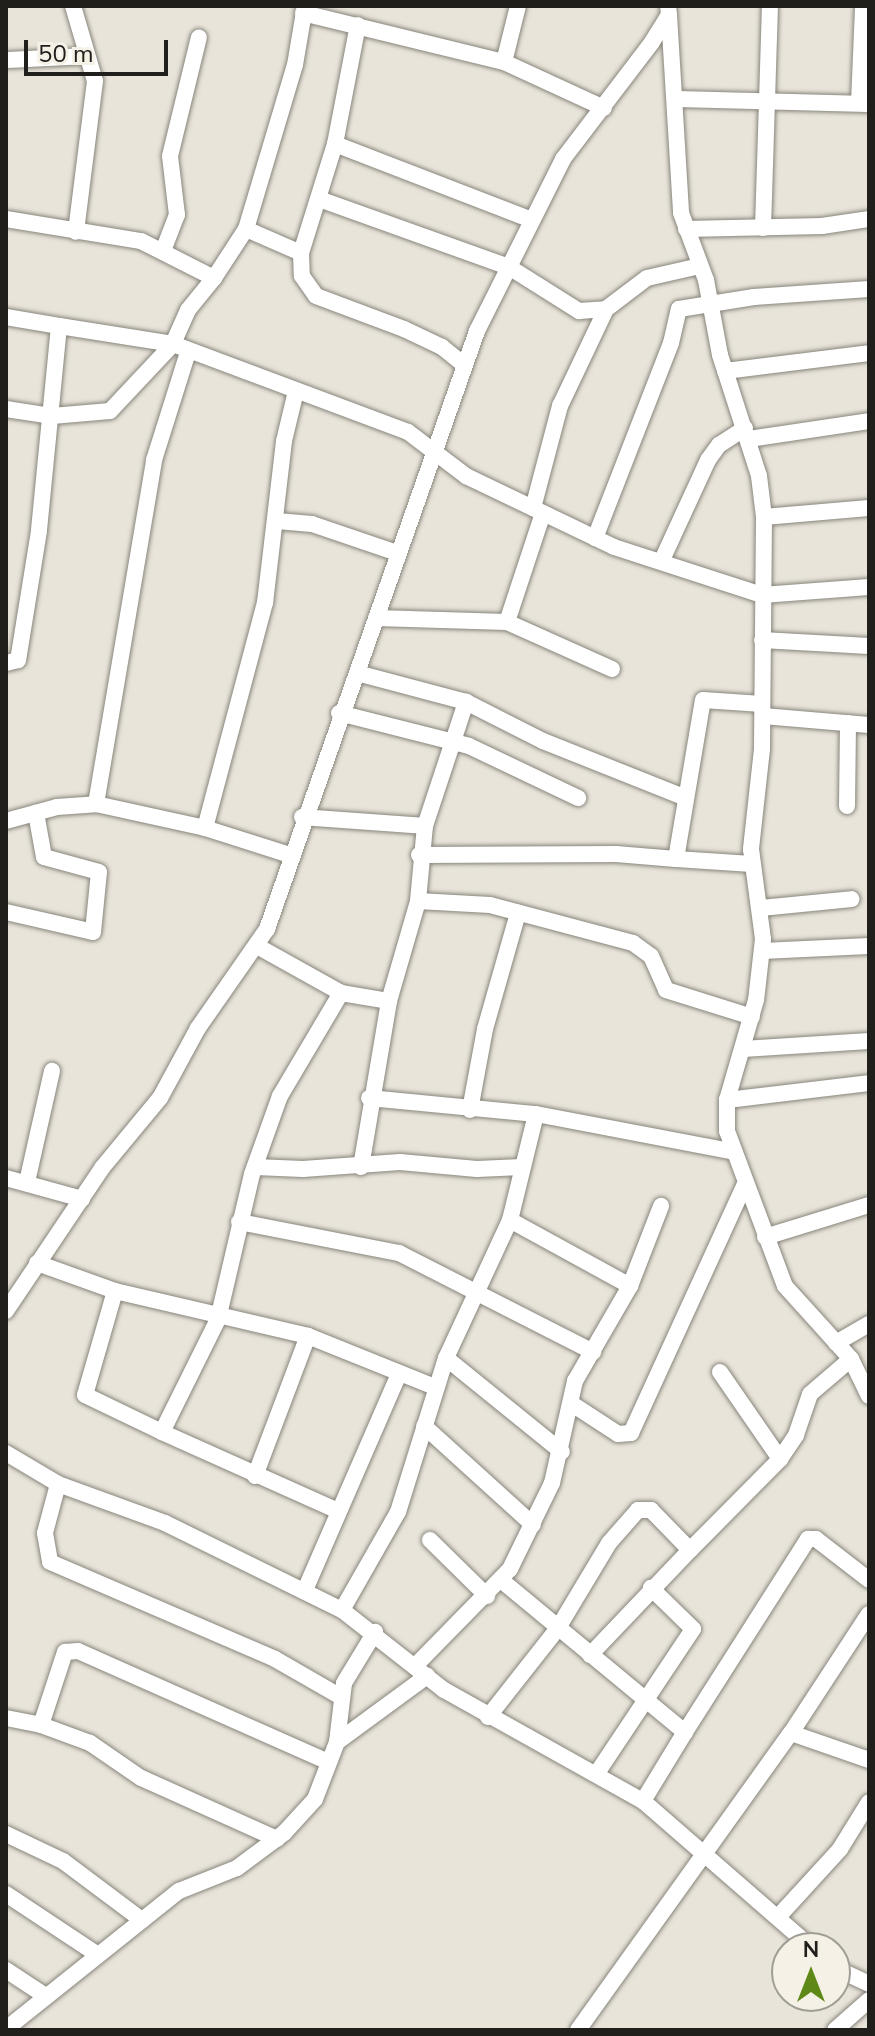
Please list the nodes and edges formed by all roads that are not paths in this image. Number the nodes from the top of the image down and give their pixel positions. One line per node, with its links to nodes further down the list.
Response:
1 (73, 6): 9 (street)
2 (518, 6): 11 (street)
3 (770, 6): 13 (street)
4 (863, 6): 14 (street)
5 (304, 9): 7 (street); 22 (street)
6 (669, 10): 12 (street); 15 (street)
7 (358, 25): 11 (street); 16 (street)
8 (199, 37): 25 (street)
9 (84, 56): 10 (street); 24 (street)
10 (6, 60)
11 (504, 62): 15 (street)
12 (676, 99): 13 (street); 23 (street)
13 (768, 101): 14 (street); 21 (street)
14 (864, 103)
15 (604, 108): 20 (street)
16 (335, 144): 17 (street); 20 (street)
17 (319, 199): 26 (street); 28 (street)
18 (6, 219): 24 (street)
19 (869, 219): 21 (street)
20 (532, 220): 28 (street)
21 (763, 228): 23 (street)
22 (246, 229): 26 (street); 29 (street)
23 (686, 229): 27 (street)
24 (76, 232): 25 (street)
25 (163, 251): 29 (street)
26 (301, 253): 37 (street)
27 (700, 266): 31 (street); 32 (street)
28 (509, 267): 32 (street); 37 (street)
29 (214, 278): 35 (street)
30 (869, 289): 31 (street)
31 (711, 303): 38 (street); 49 (street)
32 (606, 309): 46 (street)
33 (6, 317): 34 (street)
34 (59, 326): 35 (street); 41 (street)
35 (180, 348): 39 (street); 41 (street); 69 (street)
36 (869, 353): 38 (street)
37 (464, 365): 44 (street)
38 (725, 371): 43 (street)
39 (296, 391): 44 (street); 48 (street)
40 (6, 409): 41 (street)
41 (52, 416): 58 (street)
42 (869, 421): 43 (street)
43 (747, 433): 47 (street); 51 (street)
44 (437, 452): 46 (street); 50 (street)
45 (869, 508): 47 (street)
46 (538, 511): 49 (street); 55 (street)
47 (764, 517): 53 (street)
48 (277, 521): 50 (street); 75 (street)
49 (595, 538): 51 (street)
50 (397, 553): 54 (street)
51 (662, 560): 53 (street)
52 (869, 587): 53 (street)
53 (762, 595): 56 (street)
54 (376, 618): 55 (street); 60 (street)
55 (507, 622): 59 (street)
56 (762, 640): 57 (street); 62 (street)
57 (869, 646)
58 (6, 663)
59 (612, 669)
60 (357, 673): 61 (street); 63 (street)
61 (466, 702): 66 (street); 67 (street)
62 (762, 710): 64 (street); 67 (street); 79 (street)
63 (339, 713): 66 (street); 72 (street)
64 (848, 723): 65 (street); 70 (street)
65 (869, 725)
66 (451, 740): 68 (street); 74 (street)
67 (684, 797): 78 (street)
68 (578, 798)
69 (96, 804): 71 (street); 75 (street)
70 (847, 806)
71 (36, 813): 73 (street); 83 (street)
72 (302, 817): 74 (street); 77 (street)
73 (6, 821)
74 (425, 826): 76 (street)
75 (205, 828): 77 (street)
76 (419, 855): 78 (street); 81 (street)
77 (293, 856): 85 (street)
78 (676, 859): 79 (street)
79 (752, 864): 82 (street)
80 (852, 899): 82 (street)
81 (418, 901): 84 (street); 89 (street)
82 (761, 908): 87 (street)
83 (6, 912)
84 (518, 913): 90 (street); 97 (street)
85 (257, 946): 88 (street); 106 (street)
86 (869, 946): 87 (street)
87 (762, 951): 90 (street)
88 (341, 993): 89 (street); 100 (street)
89 (389, 1001): 95 (street)
90 (752, 1017): 92 (street)
91 (869, 1041): 92 (street)
92 (743, 1049): 96 (street)
93 (52, 1071): 104 (street)
94 (869, 1083): 96 (street)
95 (369, 1098): 97 (street); 101 (street)
96 (727, 1100): 99 (street)
97 (470, 1110): 98 (street)
98 (536, 1114): 99 (street); 102 (street)
99 (730, 1151): 105 (street)
100 (255, 1167): 101 (street); 110 (street)
101 (361, 1167): 102 (street)
102 (522, 1167): 109 (street)
103 (6, 1178): 104 (street)
104 (27, 1182): 106 (street)
105 (744, 1186): 111 (street); 129 (street)
106 (82, 1199): 112 (street)
107 (661, 1206): 114 (street)
108 (867, 1208): 111 (street)
109 (510, 1220): 114 (street); 115 (street)
110 (239, 1222): 115 (street); 118 (street)
111 (765, 1237): 121 (street)
112 (37, 1263): 113 (street); 116 (street)
113 (13, 1284): 117 (street)
114 (630, 1286): 122 (street)
115 (475, 1289): 122 (street); 123 (street)
116 (115, 1291): 118 (street); 131 (street)
117 (6, 1311)
118 (218, 1319): 120 (street); 131 (street)
119 (869, 1324): 121 (street)
120 (308, 1336): 126 (street); 135 (street)
121 (836, 1343): 124 (street)
122 (593, 1352): 129 (street)
123 (446, 1358): 127 (street); 132 (street)
124 (851, 1359): 128 (street); 134 (street)
125 (720, 1372): 134 (street)
126 (399, 1374): 127 (street); 137 (street)
127 (435, 1387): 130 (street)
128 (869, 1396)
129 (572, 1404): 132 (street)
130 (424, 1426): 138 (street); 146 (street)
131 (162, 1432): 135 (street)
132 (562, 1452): 138 (street)
133 (6, 1453): 136 (street)
134 (780, 1459): 140 (street)
135 (255, 1476): 137 (street)
136 (58, 1484): 144 (street); 152 (street)
137 (336, 1510): 144 (street)
138 (533, 1525): 141 (street)
139 (430, 1540): 145 (street)
140 (690, 1550): 143 (street); 148 (street)
141 (501, 1580): 145 (street); 148 (street)
142 (869, 1580): 157 (street)
143 (651, 1588): 150 (street); 153 (street)
144 (305, 1590): 146 (street)
145 (487, 1596): 151 (street)
146 (342, 1610): 149 (street)
147 (869, 1614): 158 (street)
148 (558, 1628): 150 (street); 154 (street)
149 (375, 1632): 151 (street); 152 (street)
150 (590, 1655): 153 (street)
151 (421, 1670): 154 (street); 159 (street)
152 (341, 1697): 159 (street)
153 (647, 1703): 157 (street); 162 (street)
154 (488, 1717): 162 (street)
155 (6, 1718): 156 (street)
156 (41, 1725): 161 (street); 166 (street)
157 (685, 1732): 163 (street)
158 (791, 1733): 160 (street); 167 (street)
159 (337, 1742): 161 (street)
160 (869, 1760)
161 (329, 1762): 166 (street)
162 (597, 1773): 163 (street)
163 (643, 1801): 167 (street)
164 (869, 1802): 169 (street)
165 (6, 1834): 170 (street)
166 (277, 1839): 170 (street)
167 (703, 1853): 169 (street); 177 (street)
168 (6, 1894): 172 (street)
169 (778, 1917): 171 (street)
170 (142, 1920): 172 (street)
171 (794, 1932)
172 (95, 1953): 174 (street)
173 (6, 1970): 174 (street)
174 (44, 1995): 176 (street)
175 (869, 2000): 178 (street)
176 (6, 2029)
177 (578, 2030)
178 (835, 2030)

